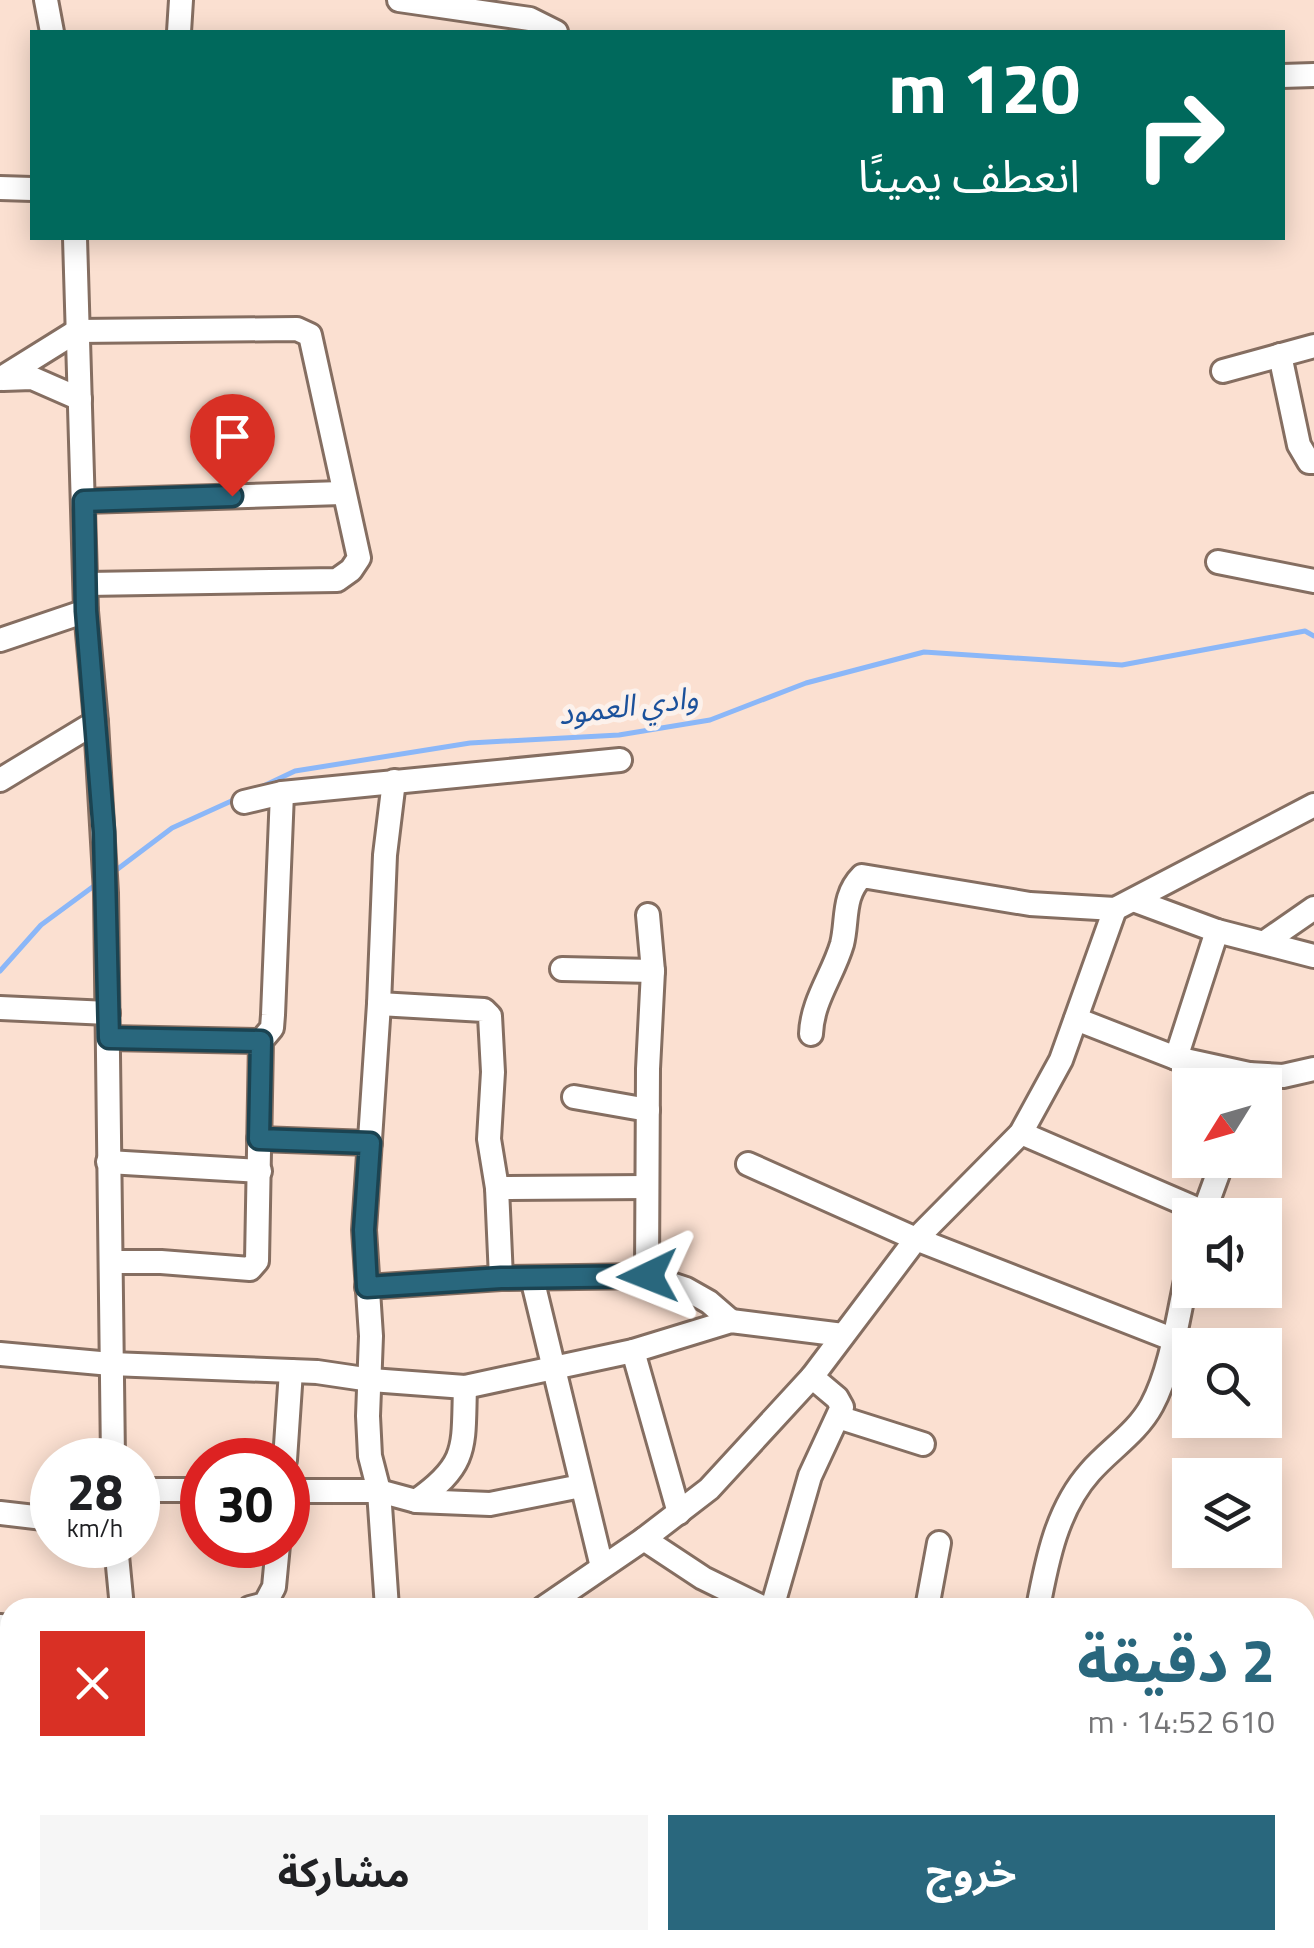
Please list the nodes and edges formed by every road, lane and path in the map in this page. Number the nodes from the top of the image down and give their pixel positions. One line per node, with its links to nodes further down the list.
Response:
1 (46, 0): 4 (street)
2 (181, 0): 5 (street)
3 (399, 0): 6 (street)
4 (52, 30)
5 (179, 30)
6 (552, 30)
7 (1314, 74): 8 (street)
8 (1285, 76)
9 (0, 188): 10 (street)
10 (30, 190)
11 (75, 240): 12 (street)
12 (78, 331): 16 (street); 17 (street); 19 (street)
13 (1314, 346): 14 (street)
14 (1280, 356): 15 (street); 18 (street)
15 (1223, 371)
16 (0, 379): 17 (street)
17 (80, 399): 20 (street)
18 (1314, 462)
19 (342, 493): 20 (street); 23 (street)
20 (84, 501): 23 (street)
21 (1218, 562): 22 (street)
22 (1314, 581)
23 (86, 584): 24 (street)
24 (86, 611): 25 (street); 26 (street)
25 (0, 640)
26 (96, 722): 28 (street); 43 (street)
27 (620, 760): 29 (street)
28 (0, 780)
29 (394, 781): 30 (street); 41 (street)
30 (282, 793): 31 (street); 47 (street)
31 (244, 802)
32 (1314, 805): 33 (street)
33 (1125, 905): 36 (street); 44 (street); 45 (street)
34 (1314, 908): 37 (street)
35 (648, 914): 40 (street)
36 (1217, 930): 37 (street); 48 (street)
37 (1264, 942): 38 (street)
38 (1314, 956)
39 (562, 969): 40 (street)
40 (653, 971): 53 (street)
41 (379, 1004): 56 (street); 61 (street)
42 (0, 1008): 43 (street)
43 (108, 1013): 46 (street)
44 (1076, 1019): 48 (street); 54 (street)
45 (810, 1034)
46 (109, 1038): 47 (street); 57 (street)
47 (261, 1041): 55 (street)
48 (1176, 1058): 49 (street)
49 (1210, 1068)
50 (1314, 1069): 51 (street)
51 (1282, 1076)
52 (574, 1096): 53 (street)
53 (648, 1110): 60 (street)
54 (1022, 1133): 62 (street); 63 (street)
55 (259, 1139): 56 (street); 59 (street)
56 (370, 1143): 68 (street)
57 (108, 1162): 59 (street); 64 (street)
58 (748, 1164): 63 (street)
59 (260, 1170): 64 (street)
60 (647, 1187): 61 (street); 65 (street)
61 (496, 1188): 66 (street)
62 (1172, 1200)
63 (916, 1239): 70 (street); 71 (street)
64 (112, 1262): 74 (street)
65 (648, 1276): 67 (street); 69 (street)
66 (501, 1278): 67 (street); 68 (street)
67 (532, 1278): 75 (street)
68 (367, 1287): 78 (street)
69 (731, 1322): 70 (street); 72 (street)
70 (843, 1335): 77 (street)
71 (1172, 1339): 103 (street)
72 (633, 1350): 75 (street); 89 (street)
73 (0, 1354): 74 (street)
74 (111, 1364): 76 (street); 81 (street)
75 (555, 1368): 79 (street); 84 (street)
76 (291, 1371): 78 (street); 82 (street)
77 (812, 1377): 80 (street); 89 (street)
78 (371, 1380): 79 (street); 86 (street)
79 (466, 1387): 87 (street)
80 (838, 1417): 83 (street); 101 (street)
81 (113, 1438)
82 (286, 1438)
83 (923, 1444)
84 (581, 1486): 87 (street); 93 (street)
85 (310, 1491): 86 (street)
86 (379, 1491): 87 (street); 98 (street)
87 (416, 1502)
88 (0, 1513): 90 (street)
89 (679, 1514): 91 (street)
90 (30, 1516)
91 (644, 1539): 93 (street); 100 (street)
92 (939, 1543): 102 (street)
93 (602, 1567): 99 (street)
94 (118, 1568): 96 (street)
95 (276, 1568): 97 (street)
96 (121, 1598)
97 (268, 1598)
98 (386, 1598)
99 (557, 1598)
100 (744, 1598)
101 (775, 1598)
102 (928, 1598)
103 (1040, 1598)

